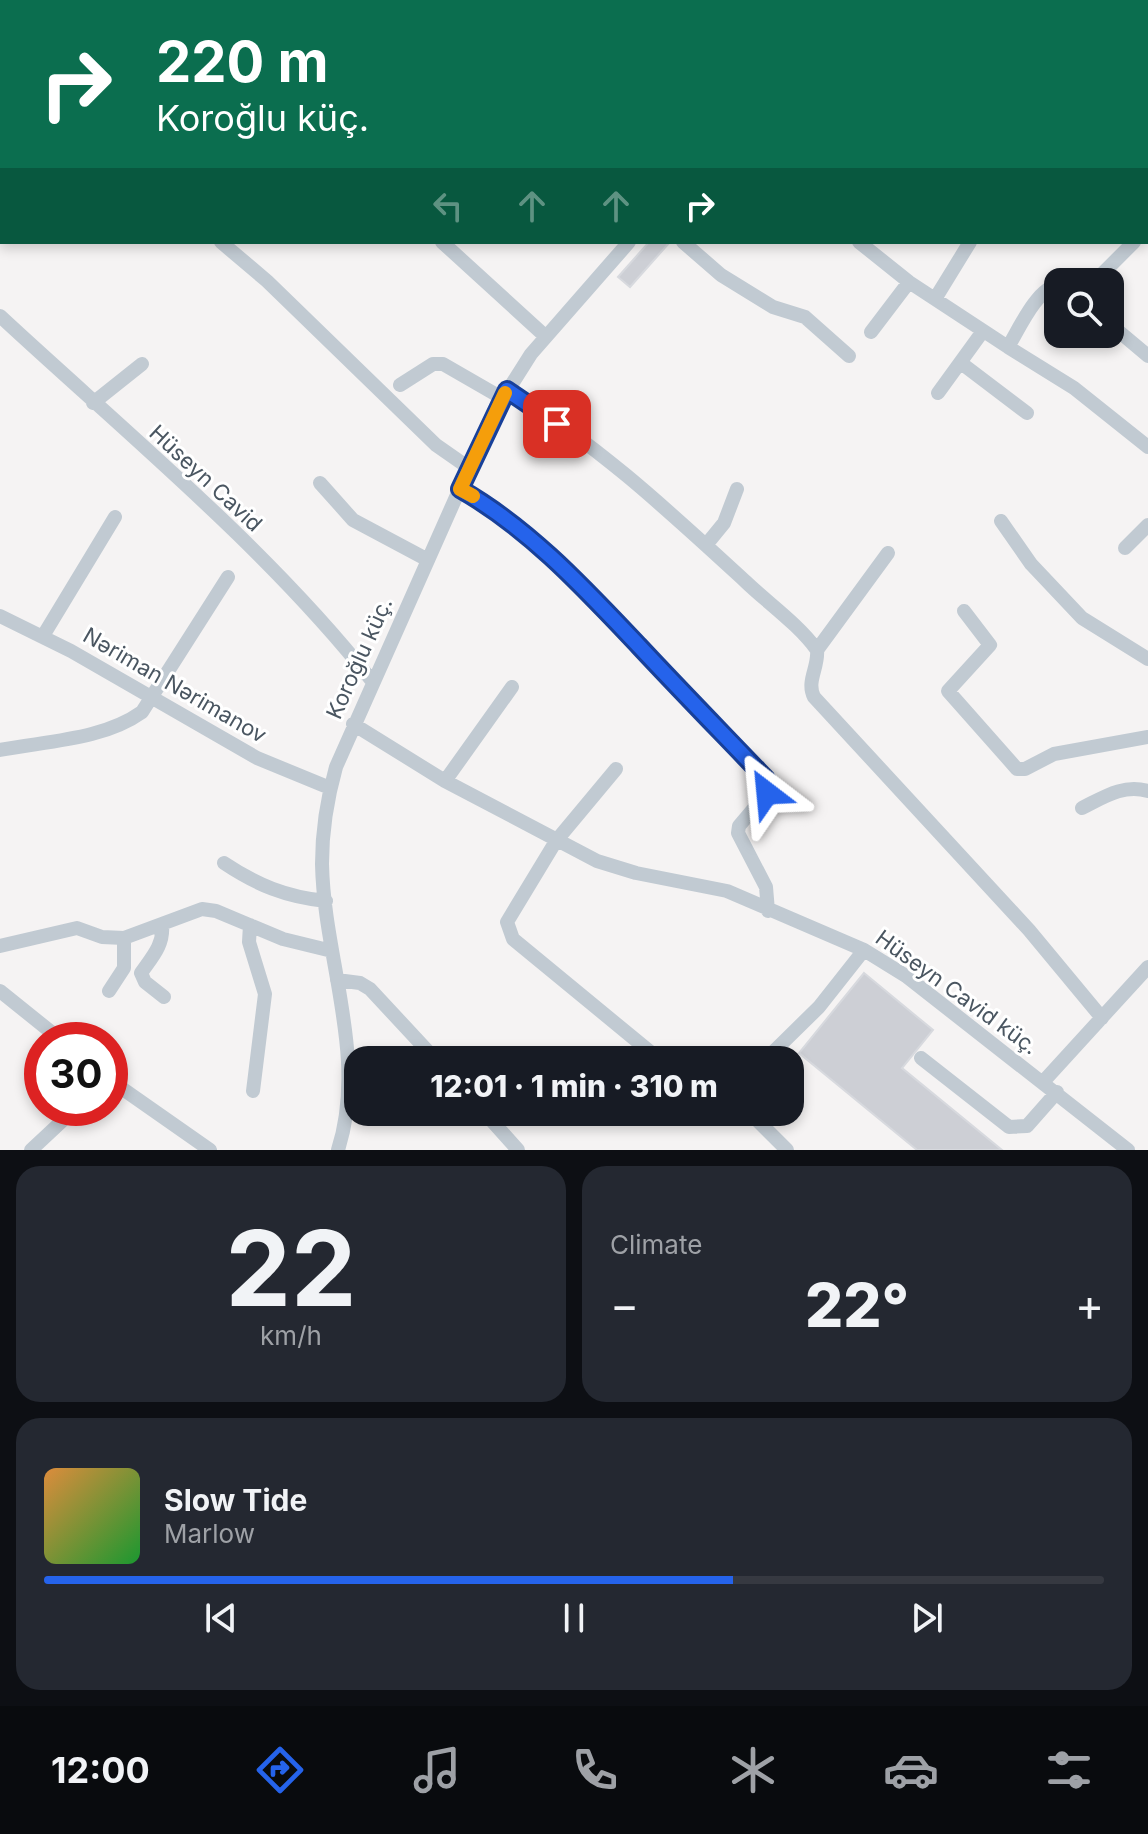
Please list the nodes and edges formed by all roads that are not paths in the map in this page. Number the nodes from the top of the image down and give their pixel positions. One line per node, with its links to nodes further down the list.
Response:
1 (223, 244): 28 (street)
2 (444, 244): 15 (street)
3 (627, 244): 15 (street, Koroğlu küç.)
4 (685, 244): 18 (street)
5 (862, 244): 9 (street)
6 (969, 244): 11 (street)
7 (1132, 244): 8 (street)
8 (1108, 268)
9 (909, 282): 11 (street); 14 (street)
10 (1044, 292): 17 (street)
11 (935, 299): 13 (street)
12 (0, 316): 25 (street, Hüseyn Cavid)
13 (983, 331): 17 (street); 20 (street)
14 (871, 332)
15 (545, 336): 24 (street, Koroğlu küç.)
16 (1124, 336): 19 (street)
17 (1008, 347): 27 (street)
18 (849, 356)
19 (1148, 356)
20 (961, 363): 23 (street); 26 (street)
21 (142, 364): 25 (street)
22 (400, 385): 24 (street)
23 (938, 393)
24 (505, 394): 28 (street, Koroğlu küç.); 35 (street)
25 (93, 403): 45 (street, Hüseyn Cavid)
26 (1027, 413)
27 (1148, 447)
28 (469, 468): 30 (street, Koroğlu küç.)
29 (320, 483): 38 (street)
30 (460, 489): 38 (street, Koroğlu küç.); 59 (street)
31 (737, 489): 35 (street)
32 (115, 517): 42 (street)
33 (1001, 521): 44 (street)
34 (1148, 525): 36 (street)
35 (706, 545): 43 (street)
36 (1125, 548)
37 (888, 553): 43 (street)
38 (428, 560): 45 (street, Koroğlu küç.)
39 (228, 577): 47 (street)
40 (964, 611): 49 (street)
41 (0, 616): 42 (street, Nəriman Nərimanov)
42 (43, 636): 47 (street, Nəriman Nərimanov)
43 (817, 650): 71 (street)
44 (1148, 659)
45 (372, 681): 48 (street, Koroğlu küç.)
46 (512, 687): 52 (street)
47 (153, 700): 50 (street); 53 (street, Nəriman Nərimanov)
48 (353, 724): 52 (street, Hüseyn Cavid küç.); 53 (street, Koroğlu küç.)
49 (1148, 737)
50 (0, 750)
51 (616, 769): 56 (street)
52 (445, 781): 56 (street, Hüseyn Cavid küç.)
53 (330, 788): 58 (street, Koroğlu küç.)
54 (1148, 791): 55 (street)
55 (1082, 808)
56 (556, 841): 59 (street, Hüseyn Cavid küç.); 74 (street)
57 (224, 863): 58 (street)
58 (326, 901): 65 (street, Koroğlu küç.)
59 (768, 911): 64 (street, Hüseyn Cavid küç.)
60 (162, 925): 61 (street); 62 (street); 70 (street)
61 (250, 925): 65 (street); 78 (street)
62 (124, 938): 63 (street); 69 (street)
63 (0, 946)
64 (864, 950): 75 (street); 77 (street, Hüseyn Cavid küç.)
65 (332, 951): 67 (street, Koroğlu küç.)
66 (1148, 967): 71 (street)
67 (337, 980): 73 (street); 86 (street, Koroğlu küç.)
68 (0, 991): 72 (street)
69 (109, 991)
70 (164, 997)
71 (1102, 1018): 77 (street)
72 (39, 1022)
73 (423, 1046)
74 (643, 1046)
75 (779, 1046)
76 (921, 1058): 79 (street)
77 (1043, 1082): 79 (street, Hüseyn Cavid küç.)
78 (253, 1091)
79 (1057, 1092): 89 (street, Hüseyn Cavid küç.)
80 (128, 1093): 85 (street)
81 (57, 1126): 84 (street)
82 (497, 1126): 87 (street)
83 (763, 1126): 88 (street)
84 (31, 1150)
85 (210, 1150)
86 (338, 1150)
87 (518, 1150)
88 (787, 1150)
89 (1128, 1150)

